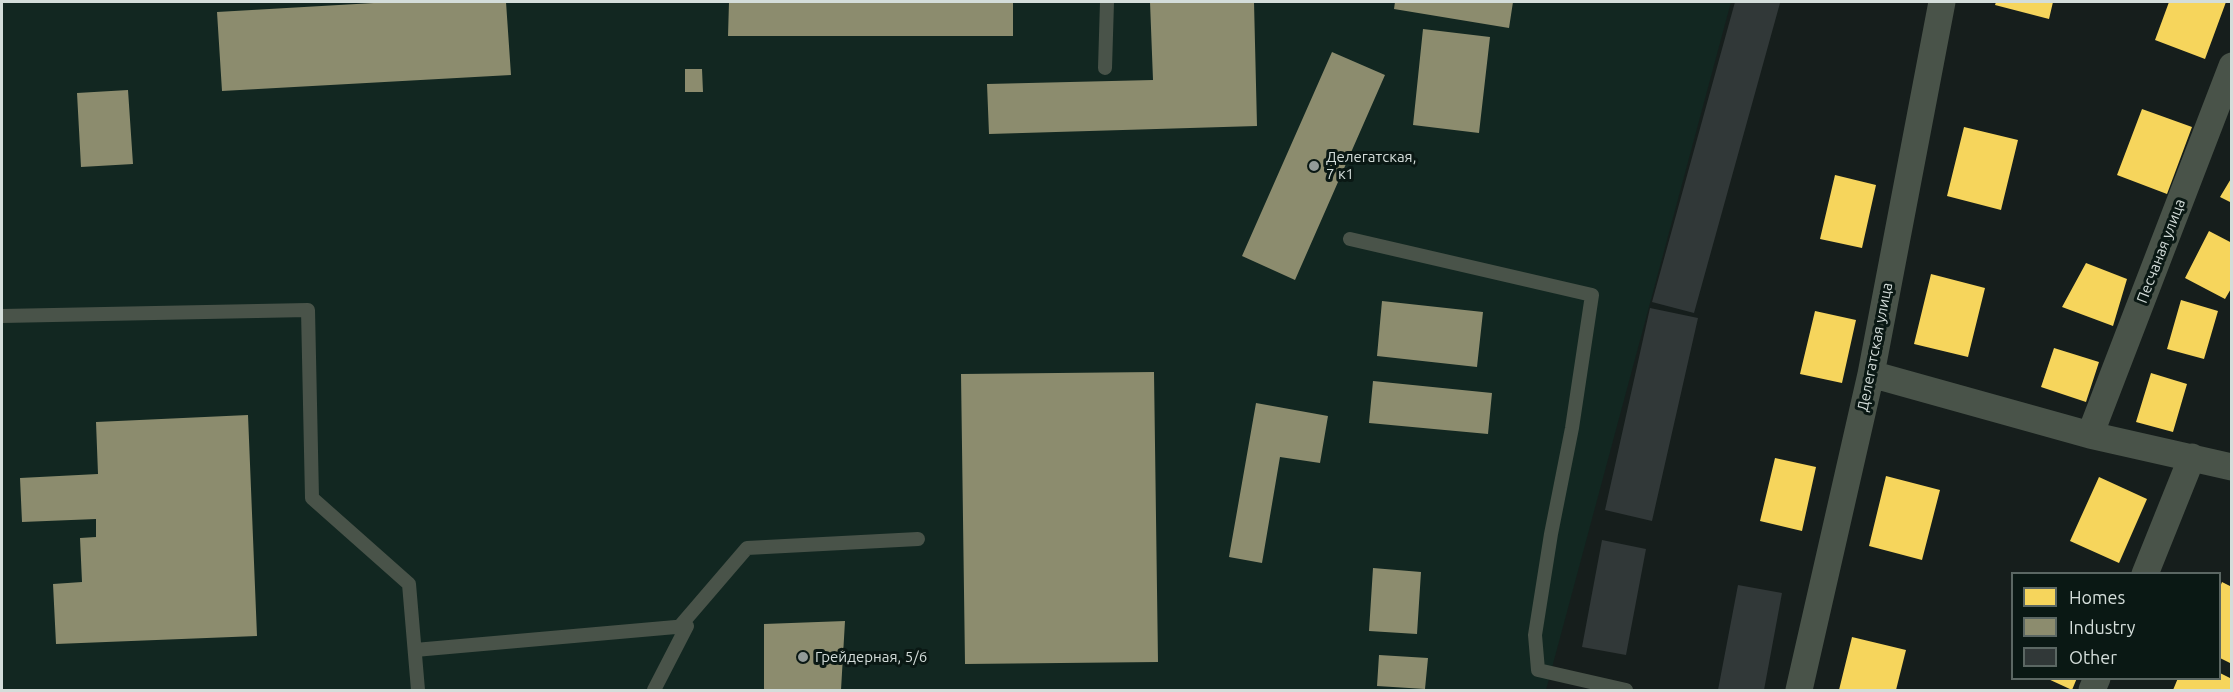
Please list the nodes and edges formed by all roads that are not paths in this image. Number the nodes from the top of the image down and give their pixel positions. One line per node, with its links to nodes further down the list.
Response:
1 (1107, 2): 4 (lane)
2 (1942, 2): 7 (street, Делегатская улица)
3 (2232, 66): 8 (street, Песчаная улица)
4 (1106, 68)
5 (1350, 239): 17 (lane)
6 (2, 316): 14 (lane)
7 (1871, 374): 8 (street); 18 (street, Делегатская улица)
8 (2090, 435): 9 (street)
9 (2192, 457): 10 (street); 12 (street)
10 (2232, 467)
11 (918, 539): 13 (lane)
12 (2145, 572)
13 (680, 626): 14 (lane); 16 (lane)
14 (415, 650): 15 (lane)
15 (418, 690)
16 (654, 690)
17 (1626, 690)
18 (1799, 690)

